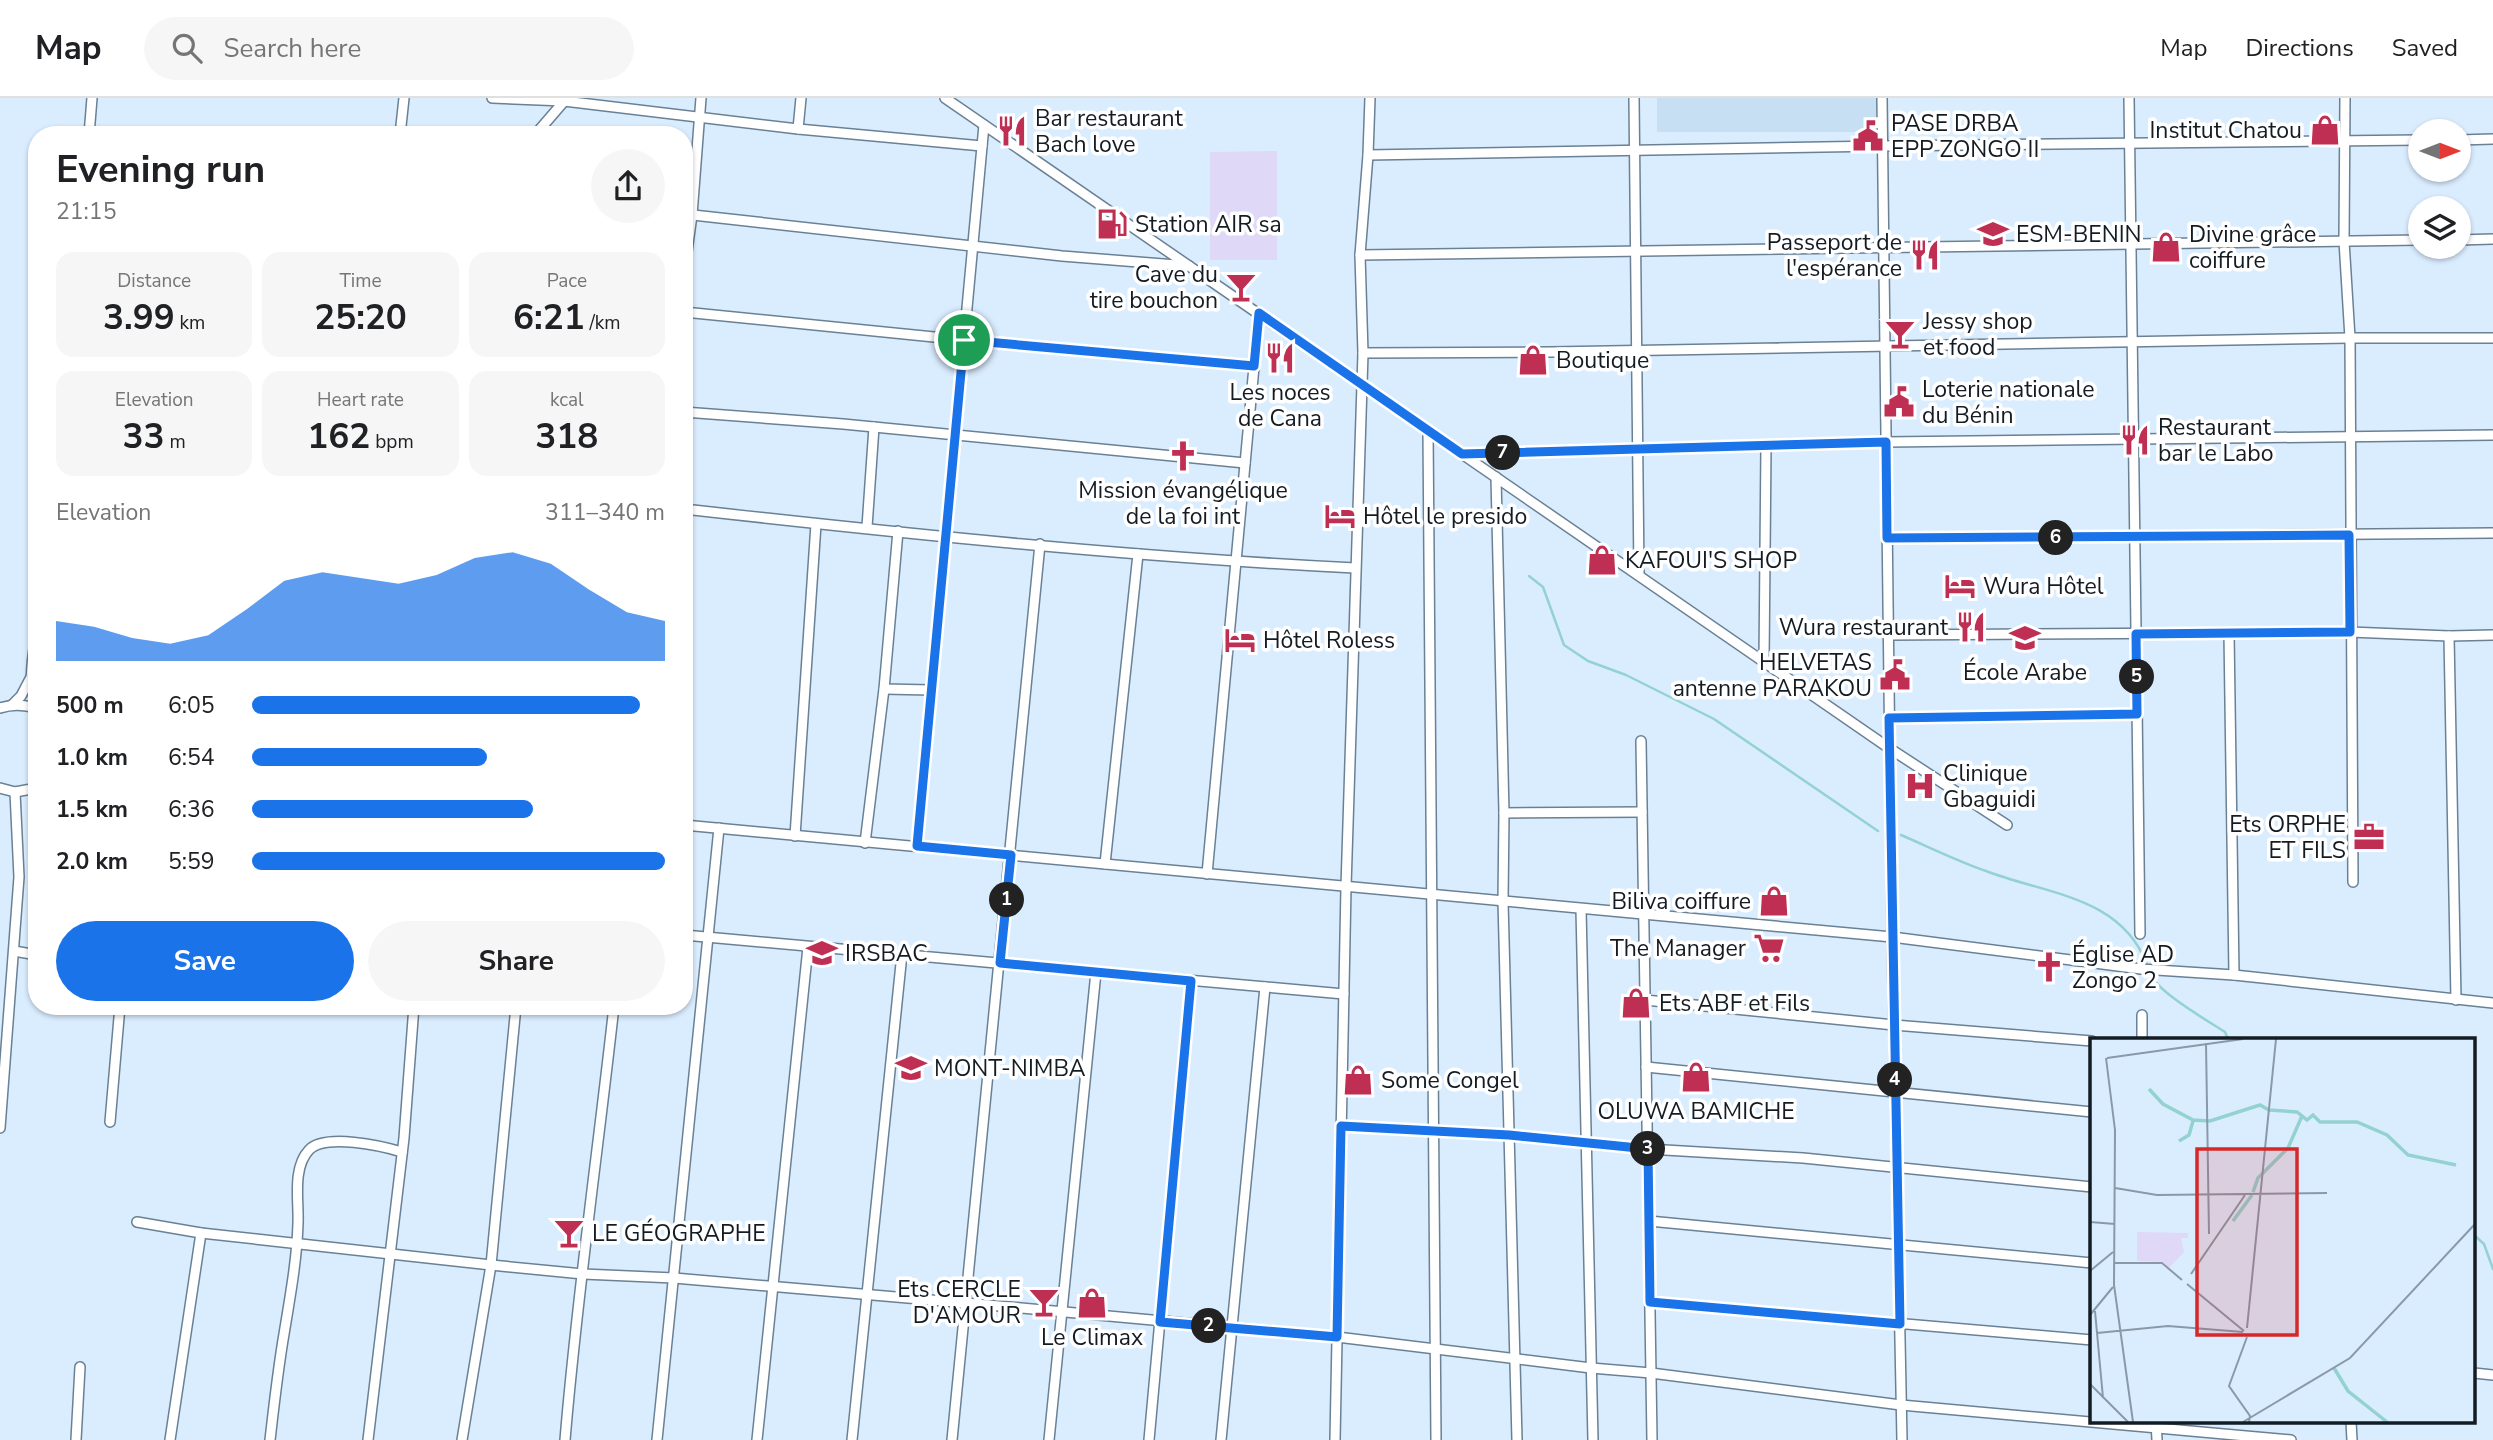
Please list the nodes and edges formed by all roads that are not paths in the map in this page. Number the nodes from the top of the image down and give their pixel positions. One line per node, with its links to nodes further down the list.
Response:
1 (92, 98): 15 (street)
2 (404, 98): 16 (street)
3 (492, 98): 12 (street)
4 (701, 98): 13 (street)
5 (802, 98): 18 (street)
6 (945, 98): 14 (street)
7 (1370, 98): 27 (street)
8 (1634, 98): 26 (street)
9 (1882, 98): 25 (street)
10 (2129, 98): 23 (street)
11 (2345, 98): 22 (street)
12 (565, 99): 13 (street); 17 (street)
13 (699, 117): 18 (street); 28 (street)
14 (984, 125): 24 (street); 39 (street)
15 (90, 126)
16 (401, 126)
17 (543, 126)
18 (798, 129): 24 (street)
19 (2493, 139): 21 (street)
20 (2408, 140): 22 (street)
21 (2471, 140)
22 (2346, 141): 23 (street); 33 (street)
23 (2129, 144): 25 (street); 34 (street)
24 (982, 146): 35 (street)
25 (1882, 146): 26 (street); 36 (street)
26 (1635, 151): 27 (street); 37 (street)
27 (1368, 155): 38 (street)
28 (693, 170)
29 (693, 215): 35 (street)
30 (2408, 240): 33 (street)
31 (2471, 240): 32 (street)
32 (2493, 240)
33 (2344, 242): 34 (street); 42 (street)
34 (2131, 244): 36 (street); 45 (street)
35 (973, 246): 39 (street); 44 (street)
36 (1884, 248): 37 (street); 46 (street)
37 (1636, 251): 38 (street); 47 (street)
38 (1360, 255): 48 (street)
39 (1190, 267): 41 (street)
40 (693, 313): 44 (street)
41 (1259, 313): 49 (street); 50 (street)
42 (2350, 338): 43 (street); 45 (street); 56 (street)
43 (2493, 338)
44 (964, 340): 49 (street); 55 (street)
45 (2132, 343): 46 (street); 57 (street)
46 (1885, 346): 47 (street); 58 (street)
47 (1637, 350): 48 (street); 60 (street)
48 (1363, 353): 50 (street)
49 (1254, 366): 62 (street)
50 (1361, 384): 53 (street); 76 (street)
51 (693, 413): 52 (street)
52 (874, 427): 55 (street); 66 (street)
53 (1428, 430): 61 (street); 111 (street)
54 (2493, 435): 56 (street)
55 (955, 436): 62 (street); 69 (street)
56 (2349, 436): 57 (street); 70 (street)
57 (2133, 440): 58 (street); 72 (street)
58 (1886, 442): 59 (street); 71 (street)
59 (1766, 446): 60 (street); 84 (street)
60 (1639, 449): 61 (street); 77 (street)
61 (1462, 454): 63 (street)
62 (1245, 463): 75 (street)
63 (1496, 477): 77 (street); 99 (street)
64 (693, 510): 65 (street)
65 (816, 524): 66 (street); 103 (street)
66 (867, 527): 67 (street)
67 (898, 531): 69 (street); 86 (street)
68 (2493, 533): 70 (street)
69 (946, 535): 73 (street); 87 (street)
70 (2349, 535): 72 (street); 78 (street)
71 (1887, 538): 72 (street); 81 (street)
72 (2135, 538): 80 (street)
73 (1040, 544): 74 (street); 106 (street)
74 (1138, 554): 75 (street); 107 (street)
75 (1236, 562): 76 (street); 108 (street)
76 (1355, 568): 110 (street)
77 (1639, 575): 84 (street)
78 (2350, 632): 79 (street); 83 (street); 109 (street)
79 (2229, 633): 80 (street); 125 (street)
80 (2136, 634): 81 (street); 91 (street)
81 (1888, 635): 92 (street)
82 (2493, 635): 83 (street)
83 (2449, 636): 130 (street)
84 (1764, 661): 94 (street)
85 (28, 682): 88 (street)
86 (884, 689): 87 (street); 104 (street)
87 (931, 690): 105 (street)
88 (12, 705): 89 (street); 90 (street)
89 (28, 706)
90 (0, 708)
91 (2137, 714): 92 (street); 115 (street)
92 (1889, 718): 94 (street)
93 (1641, 741): 98 (street)
94 (1889, 748): 100 (street); 118 (street)
95 (0, 788): 97 (street)
96 (28, 790): 97 (street)
97 (15, 792): 120 (street)
98 (1642, 812): 99 (street); 114 (street)
99 (1504, 813): 112 (street)
100 (2007, 825)
101 (693, 826): 102 (street)
102 (719, 828): 103 (street); 117 (street)
103 (795, 836): 104 (street)
104 (865, 843): 105 (street)
105 (917, 846): 106 (street)
106 (1011, 855): 107 (street); 123 (street)
107 (1105, 864): 108 (street)
108 (1207, 874): 110 (street)
109 (2353, 882)
110 (1346, 887): 111 (street); 128 (street)
111 (1430, 895): 112 (street); 146 (street)
112 (1503, 901): 113 (street); 147 (street)
113 (1581, 909): 114 (street); 148 (street)
114 (1644, 914): 118 (street); 129 (street)
115 (2140, 934)
116 (693, 936): 117 (street)
117 (708, 937): 119 (street); 162 (street)
118 (1892, 937): 125 (street); 137 (street)
119 (808, 947): 122 (street); 163 (street)
120 (14, 951): 121 (street); 145 (street)
121 (28, 953)
122 (902, 954): 123 (street); 164 (street)
123 (1000, 963): 124 (street); 166 (street)
124 (1096, 972): 126 (street); 167 (street)
125 (2234, 975): 130 (street)
126 (1191, 981): 127 (street); 168 (street)
127 (1265, 987): 128 (street); 170 (street)
128 (1344, 994): 144 (street)
129 (1645, 1000): 137 (street); 140 (street)
130 (2456, 1000): 131 (street)
131 (2493, 1003)
132 (119, 1015): 143 (street)
133 (413, 1015): 150 (street)
134 (515, 1015): 160 (street)
135 (613, 1015): 161 (street)
136 (2142, 1015): 138 (street)
137 (1894, 1025): 139 (street); 141 (street)
138 (2143, 1038)
139 (2090, 1041)
140 (1646, 1066): 141 (street); 149 (street)
141 (1895, 1093): 142 (street); 151 (street)
142 (2090, 1112)
143 (110, 1122)
144 (1341, 1126): 146 (street); 171 (street)
145 (0, 1128)
146 (1433, 1131): 147 (street); 173 (street)
147 (1509, 1135): 148 (street); 174 (street)
148 (1586, 1143): 149 (street); 176 (street)
149 (1648, 1149): 151 (street); 153 (street)
150 (402, 1152): 157 (street); 158 (street)
151 (1896, 1169): 152 (street); 156 (street)
152 (2090, 1187)
153 (1649, 1221): 156 (street); 165 (street)
154 (137, 1222): 155 (street)
155 (201, 1233): 157 (street); 184 (street)
156 (1898, 1243): 159 (street); 169 (street)
157 (298, 1244): 158 (street); 185 (street)
158 (391, 1254): 160 (street); 186 (street)
159 (2090, 1263)
160 (491, 1265): 161 (street); 187 (street)
161 (583, 1274): 162 (street); 188 (street)
162 (674, 1279): 163 (street); 189 (street)
163 (773, 1287): 164 (street); 190 (street)
164 (867, 1295): 166 (street); 191 (street)
165 (1650, 1302): 169 (street); 177 (street)
166 (966, 1303): 167 (street); 192 (street)
167 (1062, 1311): 168 (street); 193 (street)
168 (1160, 1322): 170 (street); 194 (street)
169 (1900, 1324): 172 (street); 178 (street)
170 (1232, 1327): 171 (street); 195 (street)
171 (1337, 1337): 173 (street); 196 (street)
172 (2090, 1340)
173 (1435, 1348): 174 (street); 197 (street)
174 (1515, 1359): 176 (street); 198 (street)
175 (80, 1367): 183 (street)
176 (1591, 1367): 177 (street); 199 (street)
177 (1651, 1373): 178 (street); 200 (street)
178 (1901, 1405): 179 (street); 201 (street)
179 (2090, 1420)
180 (2118, 1422): 182 (street)
181 (2351, 1422): 204 (street)
182 (2156, 1425): 202 (street); 203 (street)
183 (76, 1440)
184 (170, 1440)
185 (270, 1440)
186 (368, 1440)
187 (462, 1440)
188 (565, 1440)
189 (657, 1440)
190 (757, 1440)
191 (852, 1440)
192 (952, 1440)
193 (1049, 1440)
194 (1149, 1440)
195 (1221, 1440)
196 (1335, 1440)
197 (1436, 1440)
198 (1517, 1440)
199 (1593, 1440)
200 (1652, 1440)
201 (1902, 1440)
202 (2157, 1440)
203 (2291, 1440)
204 (2352, 1440)

